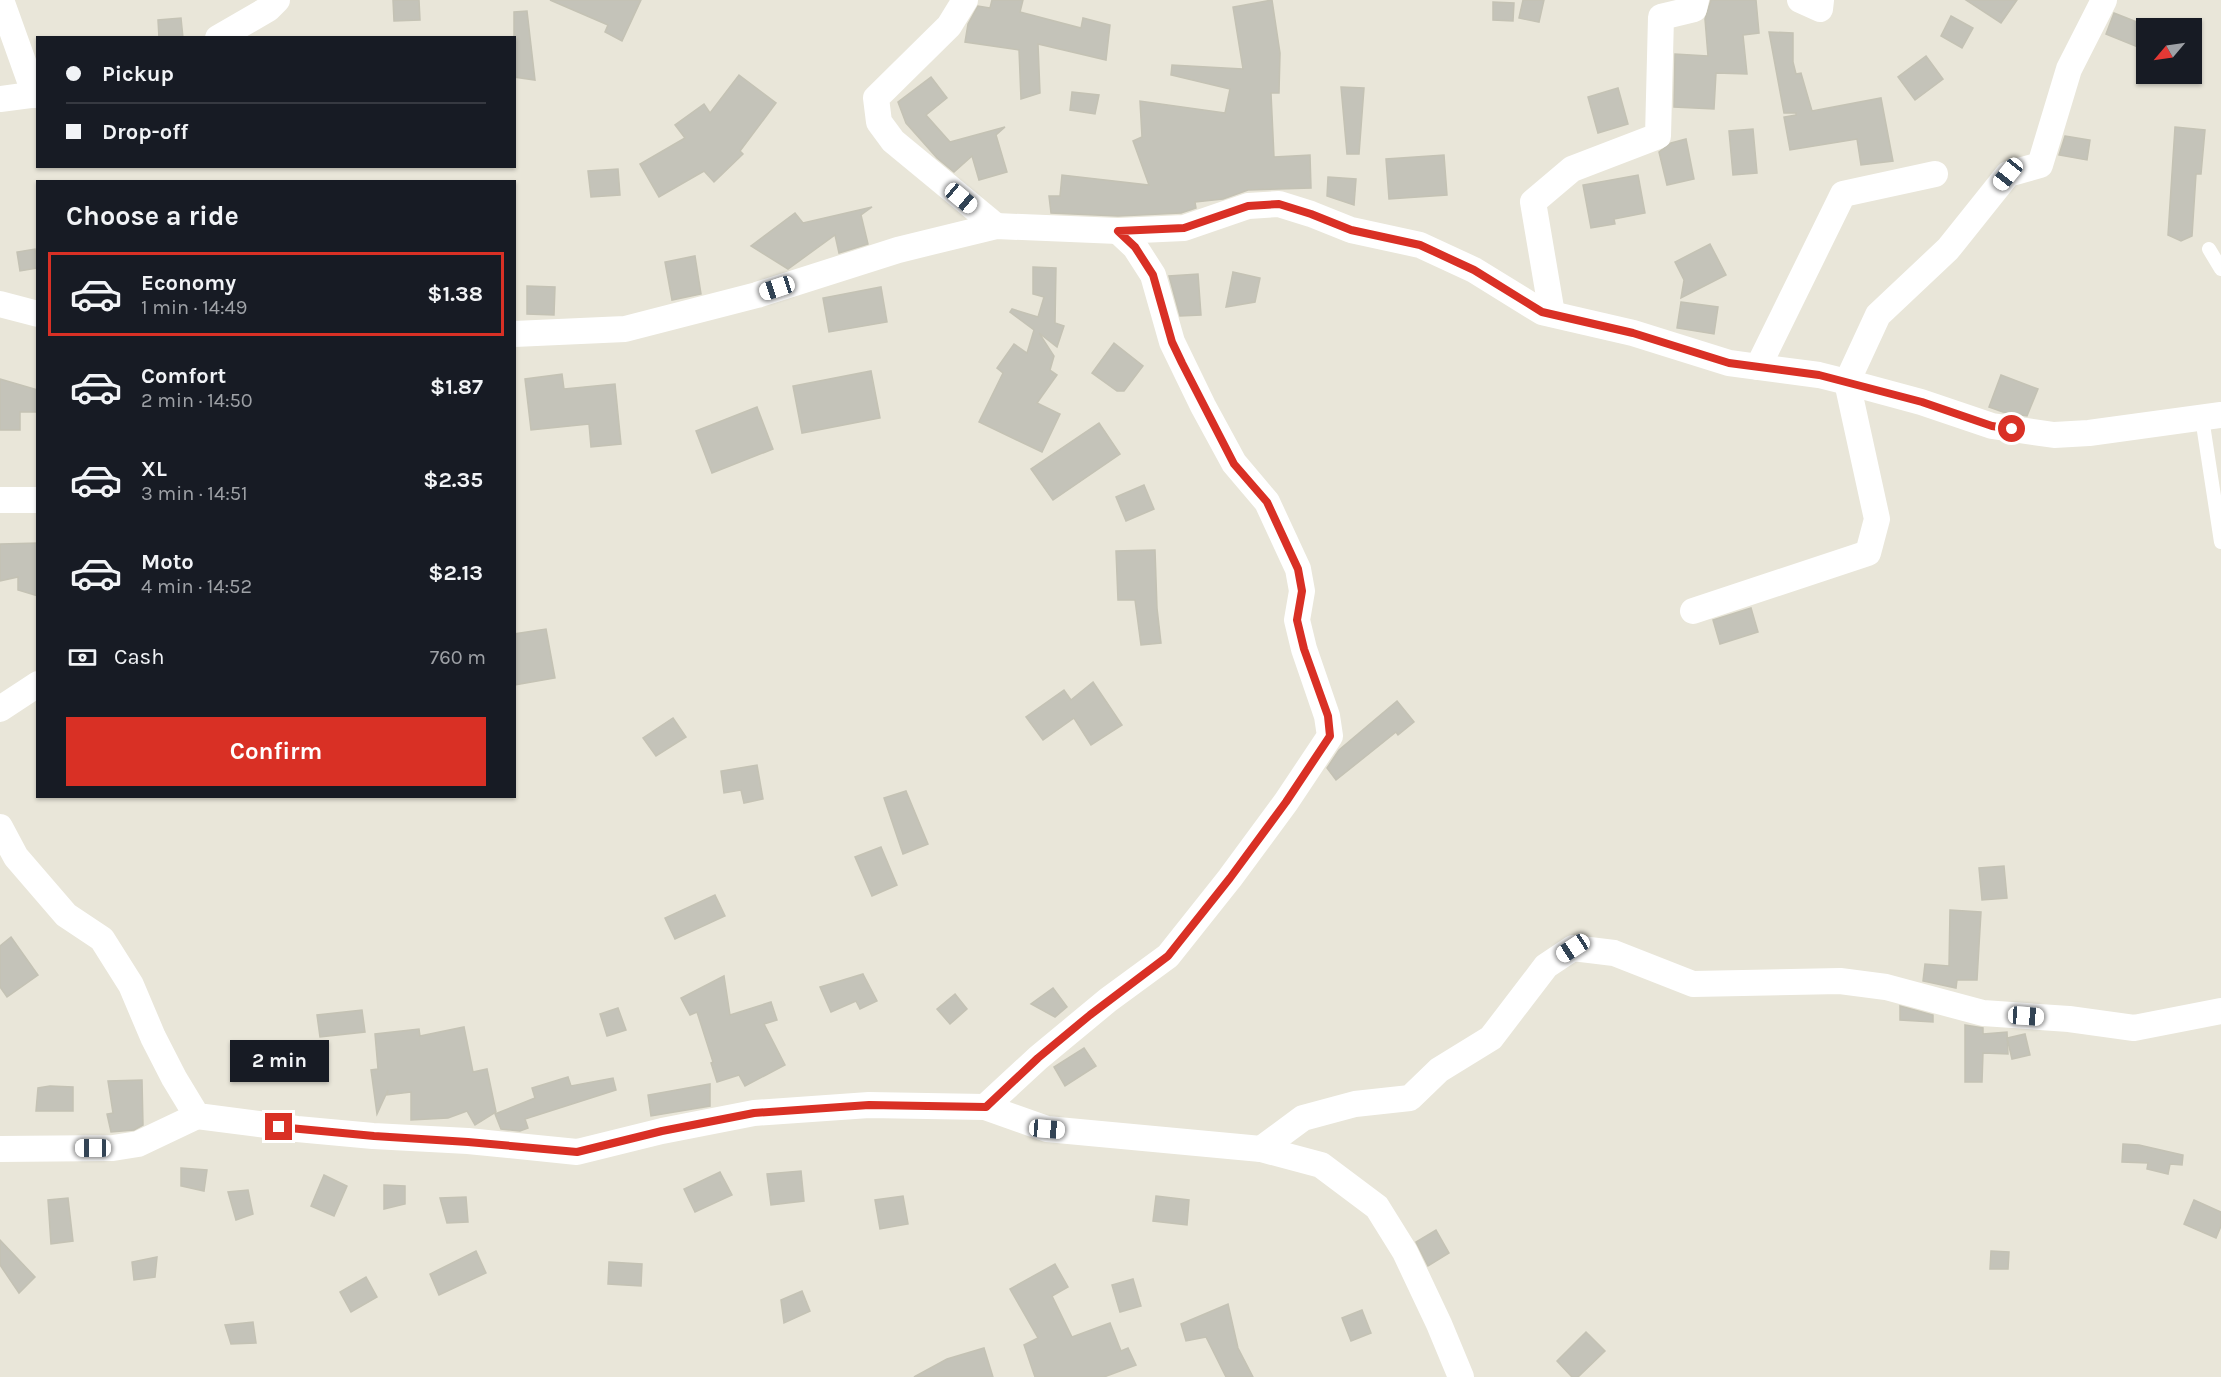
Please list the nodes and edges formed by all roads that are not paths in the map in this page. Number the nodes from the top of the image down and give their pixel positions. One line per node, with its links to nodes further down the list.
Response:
1 (278, 0): 8 (street)
2 (964, 0): 12 (street)
3 (1696, 0): 18 (street)
4 (1800, 0): 5 (street)
5 (1821, 0)
6 (2104, 0): 21 (street)
7 (2, 11): 9 (street)
8 (221, 36)
9 (36, 94): 10 (street)
10 (0, 99)
11 (1935, 174): 20 (street)
12 (996, 226): 13 (street); 19 (street)
13 (1118, 231): 18 (street); 31 (street)
14 (2209, 249): 15 (lane)
15 (2221, 268)
16 (0, 304): 17 (street)
17 (36, 313)
18 (1552, 314): 20 (street)
19 (516, 334)
20 (1758, 367): 21 (street)
21 (1846, 382): 22 (street); 26 (street)
22 (2211, 416): 25 (lane)
23 (36, 500): 24 (street)
24 (0, 501)
25 (2221, 542)
26 (1693, 611)
27 (36, 685): 28 (street)
28 (0, 709)
29 (0, 827): 32 (street)
30 (2221, 1011): 34 (street)
31 (986, 1107): 32 (street); 34 (street)
32 (197, 1116): 33 (street)
33 (0, 1149)
34 (1262, 1149): 35 (street)
35 (1461, 1377)

